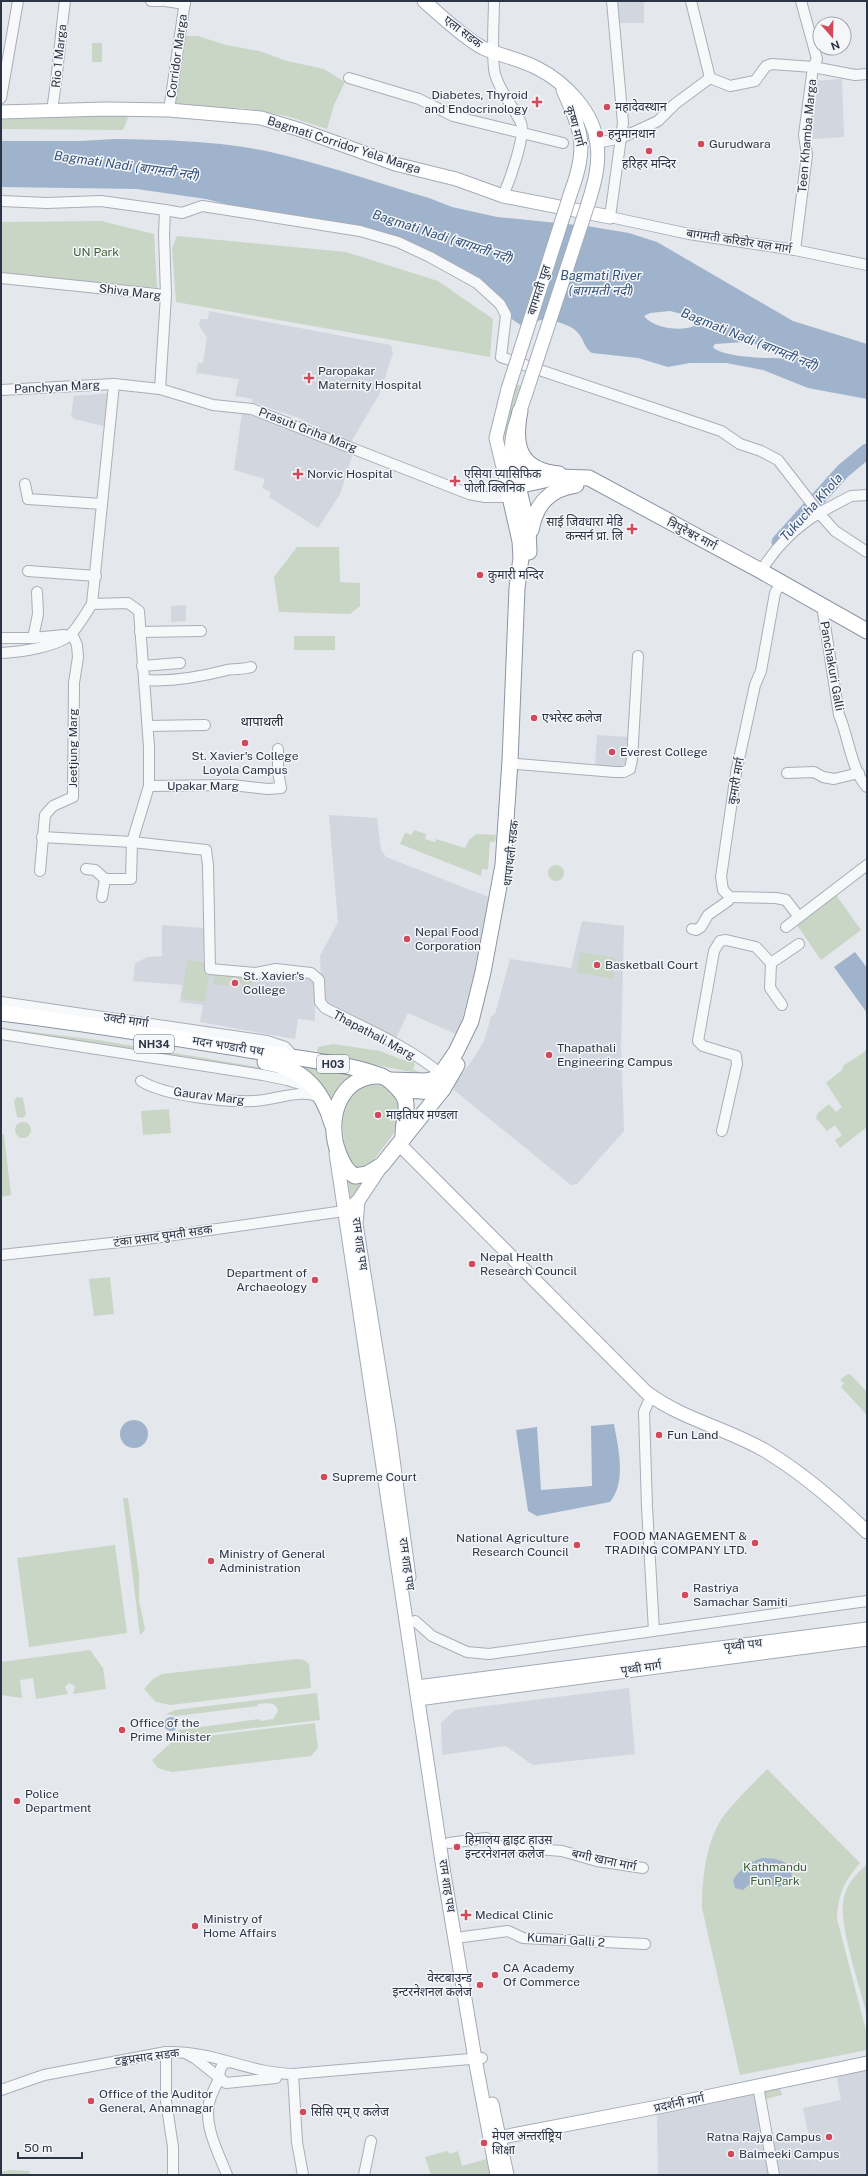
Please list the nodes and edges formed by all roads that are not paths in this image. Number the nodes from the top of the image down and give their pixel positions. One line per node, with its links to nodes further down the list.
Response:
1 (18, 1): 18 (street)
2 (65, 1): 19 (street, Rio 1 Marga)
3 (151, 1): 4 (street)
4 (161, 1)
5 (165, 1): 11 (street)
6 (424, 1): 12 (main road, एला सडक)
7 (494, 1): 12 (street)
8 (612, 1): 23 (street)
9 (691, 1): 16 (street)
10 (800, 1): 13 (street, Teen Khamba Marga)
11 (185, 2): 20 (street, Corridor Marga)
12 (494, 52): 17 (main road, एला सडक); 22 (street)
13 (813, 67): 14 (street); 16 (street); 31 (street, Teen Khamba Marga)
14 (867, 74)
15 (349, 78): 22 (street)
16 (710, 78): 23 (street)
17 (561, 84): 25 (main road, एला सडक); 26 (main road, कृष्ण मार्ग)
18 (1, 98)
19 (52, 110): 20 (main road, Bagmati Corridor Yela Marga); 21 (main road, Bagmati Corridor Yela Marga)
20 (169, 110): 27 (main road, Bagmati Corridor Yela Marga)
21 (1, 112)
22 (521, 131): 24 (street); 27 (street)
23 (621, 138): 25 (street); 30 (street)
24 (563, 143)
25 (597, 143): 38 (main road, बागमती पुल, bridge)
26 (571, 192): 41 (main road, बागमती पुल, bridge)
27 (503, 196): 30 (main road, Bagmati Corridor Yela Marga)
28 (1, 201): 29 (street)
29 (165, 210): 34 (street); 44 (street)
30 (610, 217): 31 (street, बागमती करिडोर यल मार्ग)
31 (795, 250): 32 (street, बागमती करिडोर यल मार्ग)
32 (867, 266)
33 (1, 278): 34 (street, Shiva Marg)
34 (166, 295): 36 (street, Shiva Marg)
35 (114, 384): 36 (street, Prasuti Griha Marg); 37 (street, Panchyan Marg); 43 (street)
36 (160, 389): 41 (street, Prasuti Griha Marg)
37 (1, 390)
38 (520, 411): 39 (highway); 41 (main road, बागमती पुल)
39 (577, 481): 41 (highway, त्रिपुरेश्वर मार्ग); 45 (highway); 48 (highway, त्रिपुरेश्वर मार्ग); 50 (highway, त्रिपुरेश्वर मार्ग)
40 (25, 484): 43 (street)
41 (510, 492): 45 (highway)
42 (867, 495): 44 (street)
43 (102, 504): 49 (street)
44 (817, 510): 46 (street); 48 (street)
45 (524, 541): 70 (highway, थापाथली सडक); 94 (highway, थापाथली सडक)
46 (867, 552)
47 (28, 571): 49 (street)
48 (761, 571): 55 (highway, त्रिपुरेश्वर मार्ग)
49 (96, 576): 52 (street)
50 (778, 588): 53 (highway, त्रिपुरेश्वर मार्ग); 82 (street, कुमारी मार्ग)
51 (37, 592): 60 (street)
52 (92, 604): 56 (street); 57 (street)
53 (823, 612): 58 (highway, त्रिपुरेश्वर मार्ग); 72 (street, Panchakuri Galli)
54 (201, 631): 56 (street)
55 (867, 631)
56 (140, 632): 64 (street)
57 (72, 634): 60 (street); 61 (street); 75 (street, Jeetjung Marg)
58 (867, 637)
59 (1, 638): 60 (street)
60 (33, 638)
61 (1, 653)
62 (638, 656): 70 (street)
63 (180, 663): 64 (street)
64 (142, 666): 66 (street)
65 (251, 667): 66 (street)
66 (144, 680): 68 (street)
67 (204, 725): 68 (street)
68 (148, 726): 73 (street)
69 (278, 749): 73 (street, Upakar Marg)
70 (517, 764): 98 (highway, थापाथली सडक)
71 (787, 773): 72 (street)
72 (858, 773): 74 (street, Panchakuri Galli)
73 (149, 786): 76 (street)
74 (867, 787)
75 (42, 837): 76 (street); 79 (street, Jeetjung Marg)
76 (132, 842): 80 (street); 94 (street, Thapathali Marg)
77 (867, 865): 83 (street)
78 (86, 869): 80 (street)
79 (40, 871)
80 (105, 879): 81 (street)
81 (102, 897)
82 (730, 897): 83 (street); 85 (street)
83 (800, 918): 84 (street)
84 (786, 927)
85 (692, 929)
86 (799, 944): 87 (street)
87 (771, 963): 89 (street); 101 (street)
88 (1, 1002): 93 (street, उक्टी मार्गा)
89 (782, 1005)
90 (1, 1013): 93 (highway, मदन भण्डारी पथ / NH34)
91 (1, 1021): 95 (highway, मदन भण्डारी पथ / NH34)
92 (1, 1034): 100 (street)
93 (288, 1056): 96 (highway, मदन भण्डारी पथ / H03)
94 (440, 1074): 96 (highway)
95 (305, 1077): 100 (highway, मदन भण्डारी पथ / H03)
96 (385, 1078): 99 (highway); 102 (highway)
97 (141, 1081): 100 (street, Gaurav Marg)
98 (443, 1089): 99 (highway); 103 (highway, थापाथली सडक)
99 (400, 1091): 103 (highway)
100 (322, 1098): 102 (highway, मदन भण्डारी पथ / H03)
101 (722, 1131)
102 (334, 1134): 104 (highway); 106 (main road)
103 (401, 1142): 104 (highway); 108 (main road)
104 (382, 1165): 105 (main road)
105 (358, 1201): 106 (main road, राम शाह पथ); 111 (main road, राम शाह पथ)
106 (344, 1206): 107 (street, टंका प्रसाद घुमती सडक); 114 (main road, राम शाह पथ)
107 (1, 1255)
108 (648, 1394): 109 (main road); 112 (street)
109 (867, 1532)
110 (867, 1601): 112 (street)
111 (415, 1620): 112 (street); 114 (main road, राम शाह पथ)
112 (652, 1631)
113 (865, 1634): 114 (main road, पृथ्वी मार्ग)
114 (422, 1692): 115 (main road, राम शाह पथ); 121 (main road, राम शाह पथ)
115 (449, 1844): 116 (street, बग्गी खाना मार्ग); 117 (main road, राम शाह पथ)
116 (642, 1868)
117 (463, 1937): 118 (street, Kumari Galli 2); 121 (main road, राम शाह पथ)
118 (646, 1944)
119 (166, 2052): 120 (street, टङ्कप्रसाद सडक); 128 (street, टङ्कप्रसाद सडक); 132 (street)
120 (181, 2052): 123 (street, टङ्कप्रसाद सडक); 125 (street)
121 (479, 2059): 124 (street, टङ्कप्रसाद सडक); 130 (main road, राम शाह पथ)
122 (867, 2063): 127 (main road, प्रदर्शनी मार्ग)
123 (234, 2064): 124 (street, टङ्कप्रसाद सडक); 125 (street); 126 (street)
124 (293, 2074): 126 (street, टङ्कप्रसाद सडक); 134 (street)
125 (219, 2077): 126 (street); 129 (street)
126 (234, 2084): 129 (street, टङ्कप्रसाद सडक)
127 (758, 2086): 130 (main road, प्रदर्शनी मार्ग); 138 (street)
128 (1, 2090)
129 (211, 2095): 133 (street)
130 (495, 2138): 136 (main road); 137 (main road)
131 (371, 2141): 135 (street)
132 (174, 2175)
133 (227, 2175)
134 (303, 2175)
135 (364, 2175)
136 (497, 2175)
137 (507, 2175)
138 (774, 2175)

